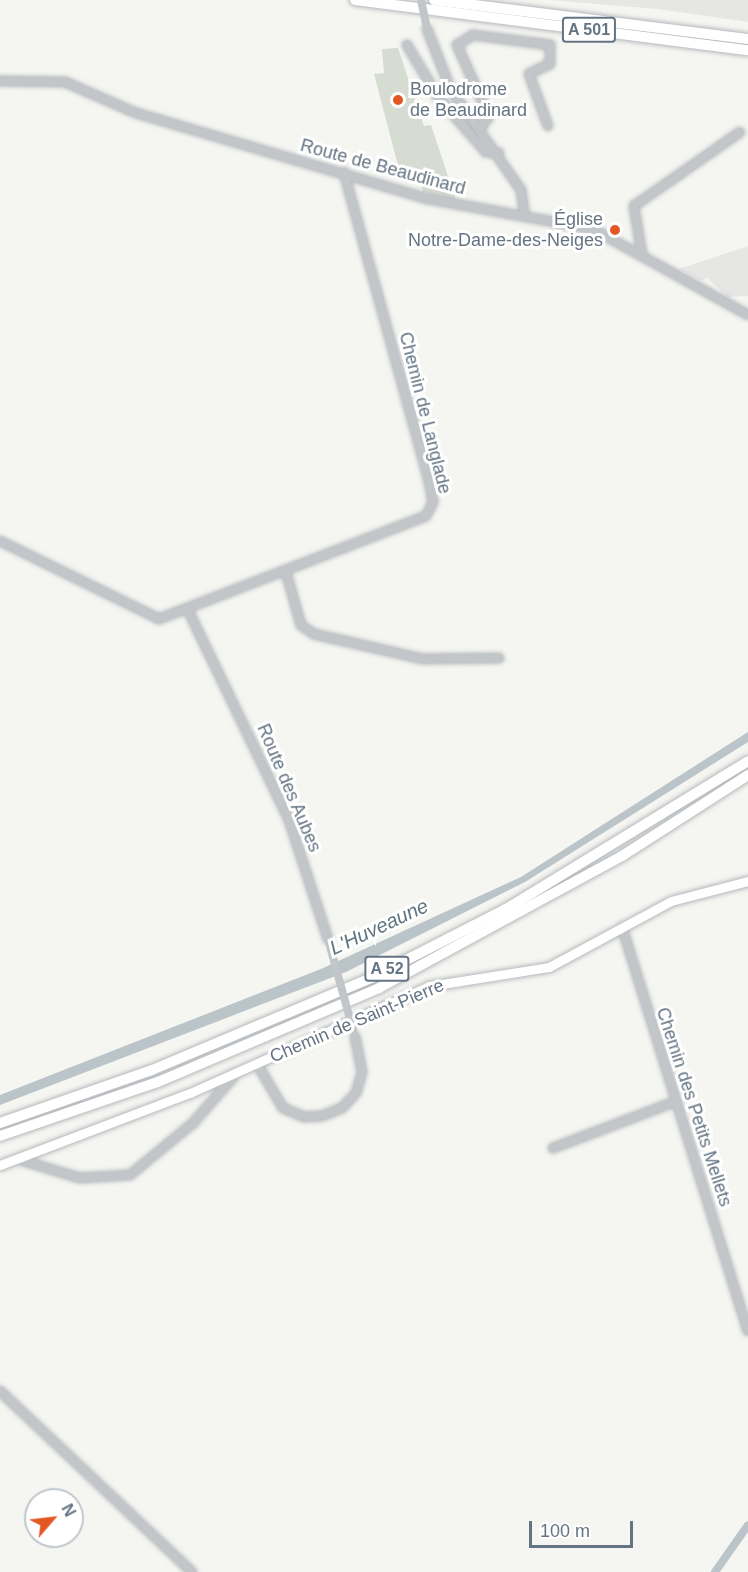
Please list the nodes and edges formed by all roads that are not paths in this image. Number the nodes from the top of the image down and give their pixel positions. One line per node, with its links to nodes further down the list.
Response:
1 (355, 0): 6 (highway, A 501)
2 (421, 0): 9 (street, bridge)
3 (434, 0): 4 (highway, A 501)
4 (748, 39)
5 (407, 45): 11 (street)
6 (748, 50)
7 (0, 81): 12 (street, Route de Beaudinard)
8 (549, 126): 9 (street)
9 (480, 129): 11 (street)
10 (740, 132): 14 (street)
11 (499, 153): 13 (street)
12 (344, 173): 13 (street, Route de Beaudinard); 17 (street, Chemin de Langlade)
13 (525, 216): 14 (street, Route de Beaudinard)
14 (642, 255): 15 (street, Route de Beaudinard)
15 (748, 315)
16 (0, 541): 18 (street)
17 (286, 572): 18 (street, Chemin de Langlade); 19 (street)
18 (188, 610): 24 (street, Route des Aubes, bridge)
19 (499, 658)
20 (748, 761): 27 (highway, A 52)
21 (748, 775): 28 (highway, A 52)
22 (748, 881): 23 (main road, Chemin de Saint-Pierre)
23 (622, 927): 24 (main road, Chemin de Saint-Pierre); 26 (street, Chemin des Petits Mellets)
24 (257, 1064): 25 (main road, Chemin de Saint-Pierre)
25 (237, 1073): 30 (main road, Chemin de Saint-Pierre); 30 (street)
26 (674, 1102): 29 (street); 32 (street, Chemin des Petits Mellets)
27 (0, 1123)
28 (0, 1136)
29 (553, 1148)
30 (17, 1159): 31 (main road, Chemin de Saint-Pierre)
31 (0, 1165)
32 (748, 1331)
33 (0, 1391): 34 (street)
34 (192, 1572)

